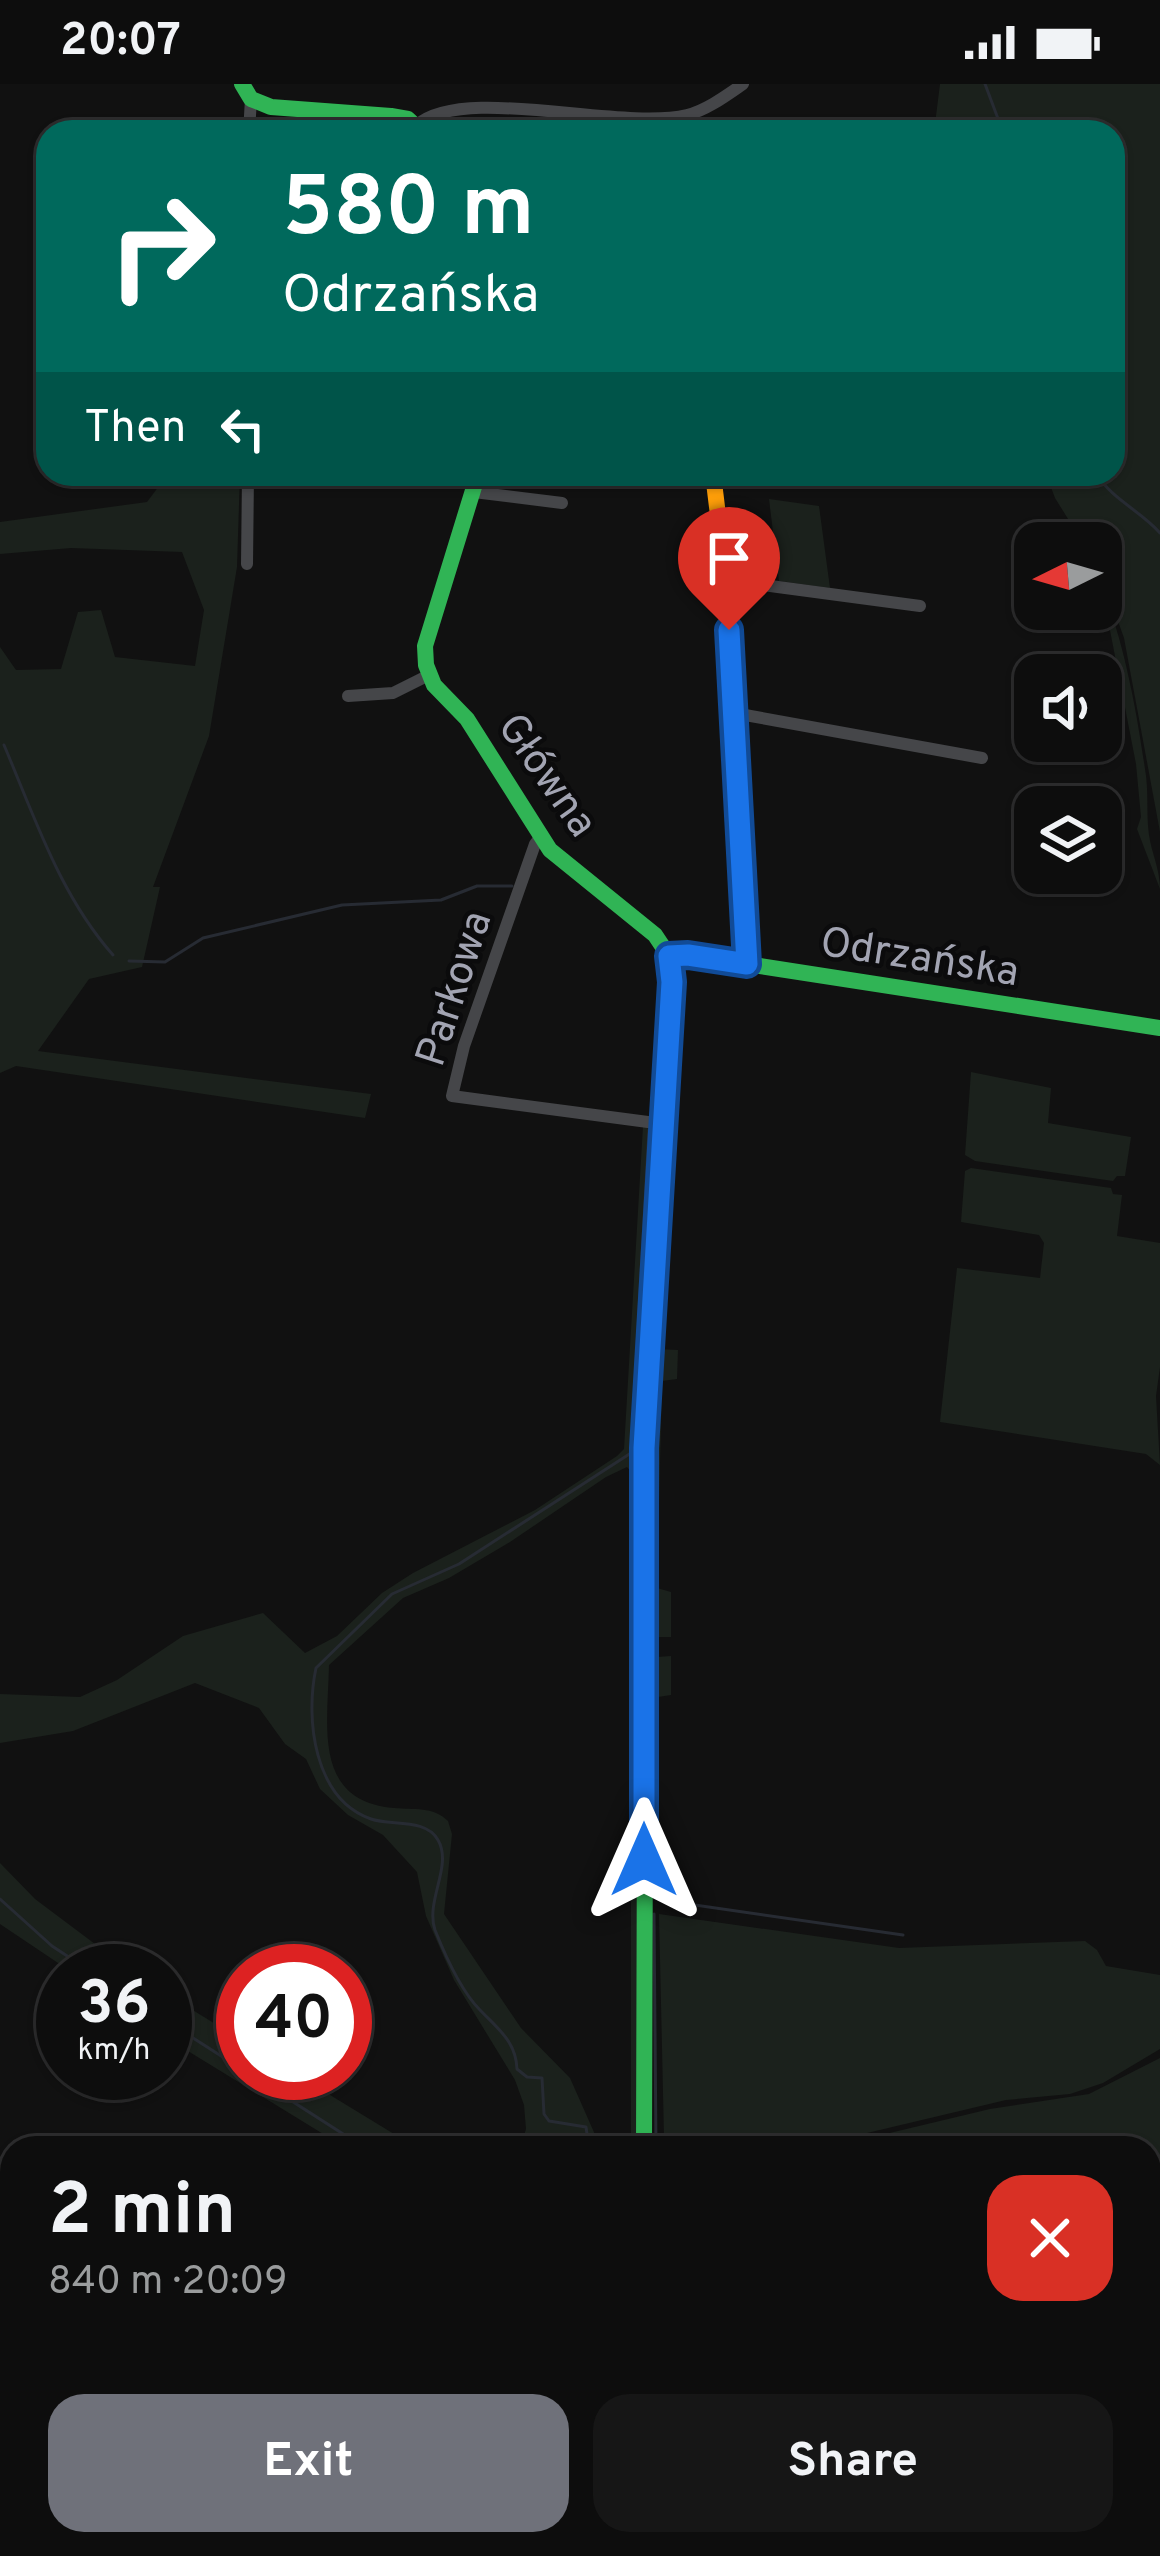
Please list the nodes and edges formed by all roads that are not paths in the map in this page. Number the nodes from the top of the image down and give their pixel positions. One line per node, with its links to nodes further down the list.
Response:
1 (743, 84): 3 (street)
2 (247, 92): 4 (street)
3 (684, 116): 5 (street); 6 (street)
4 (400, 120)
5 (426, 120)
6 (684, 120)
7 (248, 486): 12 (street)
8 (475, 486): 15 (street)
9 (489, 486): 11 (street)
10 (714, 486): 13 (street)
11 (562, 503)
12 (247, 564)
13 (726, 580): 14 (street); 17 (street)
14 (920, 606)
15 (429, 675): 16 (street); 19 (street, Główna)
16 (348, 696)
17 (734, 713): 18 (street); 21 (street)
18 (982, 758)
19 (541, 836): 20 (street, Główna); 23 (street, Parkowa)
20 (669, 956): 21 (street, Odrzańska); 23 (street)
21 (747, 964): 22 (street, Odrzańska)
22 (1160, 1028)
23 (663, 1124): 24 (street)
24 (644, 2136)

